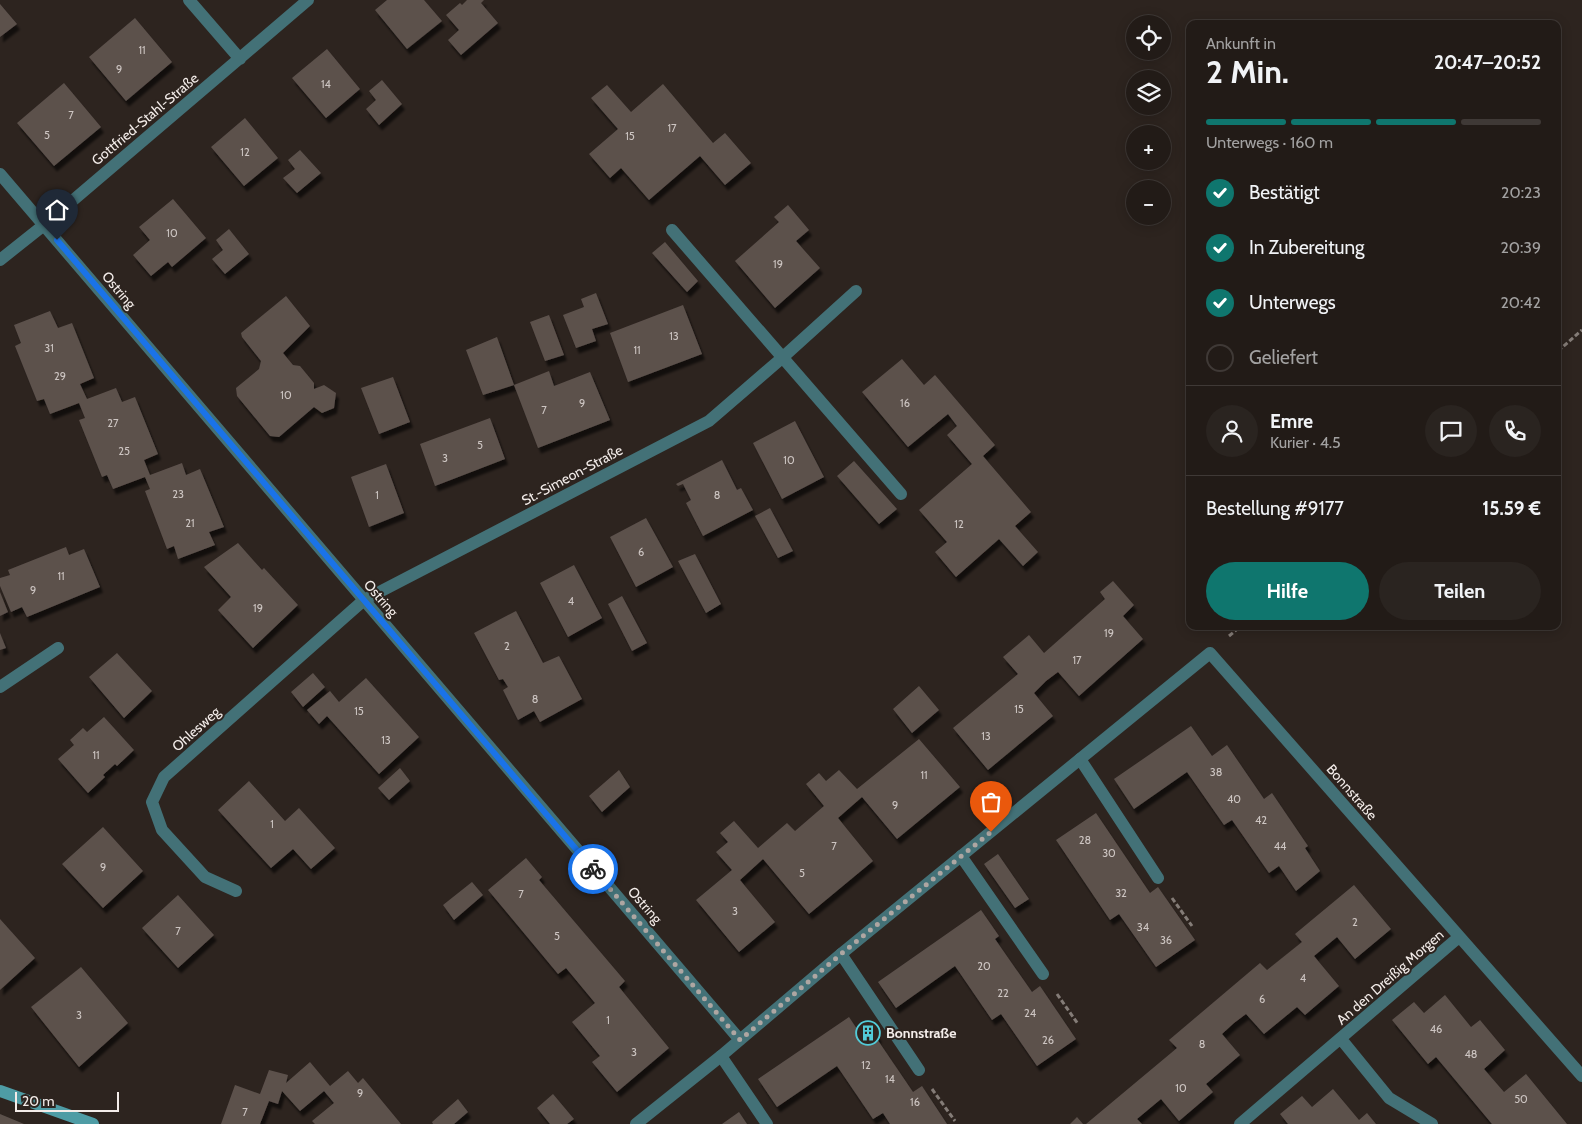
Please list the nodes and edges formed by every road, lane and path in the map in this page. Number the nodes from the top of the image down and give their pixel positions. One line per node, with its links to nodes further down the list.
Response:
1 (189, 0): 3 (street)
2 (308, 0): 3 (street, Gottfried-Stahl-Straße)
3 (240, 58): 5 (street, Gottfried-Stahl-Straße)
4 (0, 174): 5 (street, Ostring)
5 (44, 225): 7 (street, Gottfried-Stahl-Straße); 13 (street, Ostring)
6 (672, 230): 11 (street)
7 (0, 260)
8 (856, 291): 11 (street, St.-Simeon-Straße)
9 (1582, 330): 10 (path)
10 (1561, 348)
11 (782, 358): 12 (street); 13 (street, St.-Simeon-Straße)
12 (901, 494)
13 (364, 600): 19 (street, Ohlesweg); 26 (street, Ostring)
14 (58, 648): 15 (street)
15 (0, 687)
16 (1080, 759): 17 (street, Bonnstraße); 18 (street); 21 (street, Bonnstraße)
17 (961, 856): 22 (street, Bonnstraße); 23 (street)
18 (1158, 878): 20 (path)
19 (236, 891)
20 (1192, 926)
21 (1459, 937): 25 (street, An den Dreißig Morgen); 29 (street, Bonnstraße)
22 (841, 954): 26 (street, Bonnstraße); 28 (street)
23 (1043, 974): 24 (path)
24 (1078, 1024)
25 (1341, 1039): 35 (street, An den Dreißig Morgen); 36 (street, An den Dreißig Morgen)
26 (740, 1040): 27 (street, Bonnstraße)
27 (721, 1056): 33 (street, Bonnstraße); 34 (street)
28 (919, 1070): 31 (path)
29 (1582, 1076)
30 (0, 1091): 32 (main road)
31 (955, 1121)
32 (93, 1124)
33 (636, 1124)
34 (767, 1124)
35 (1240, 1124)
36 (1432, 1124)

